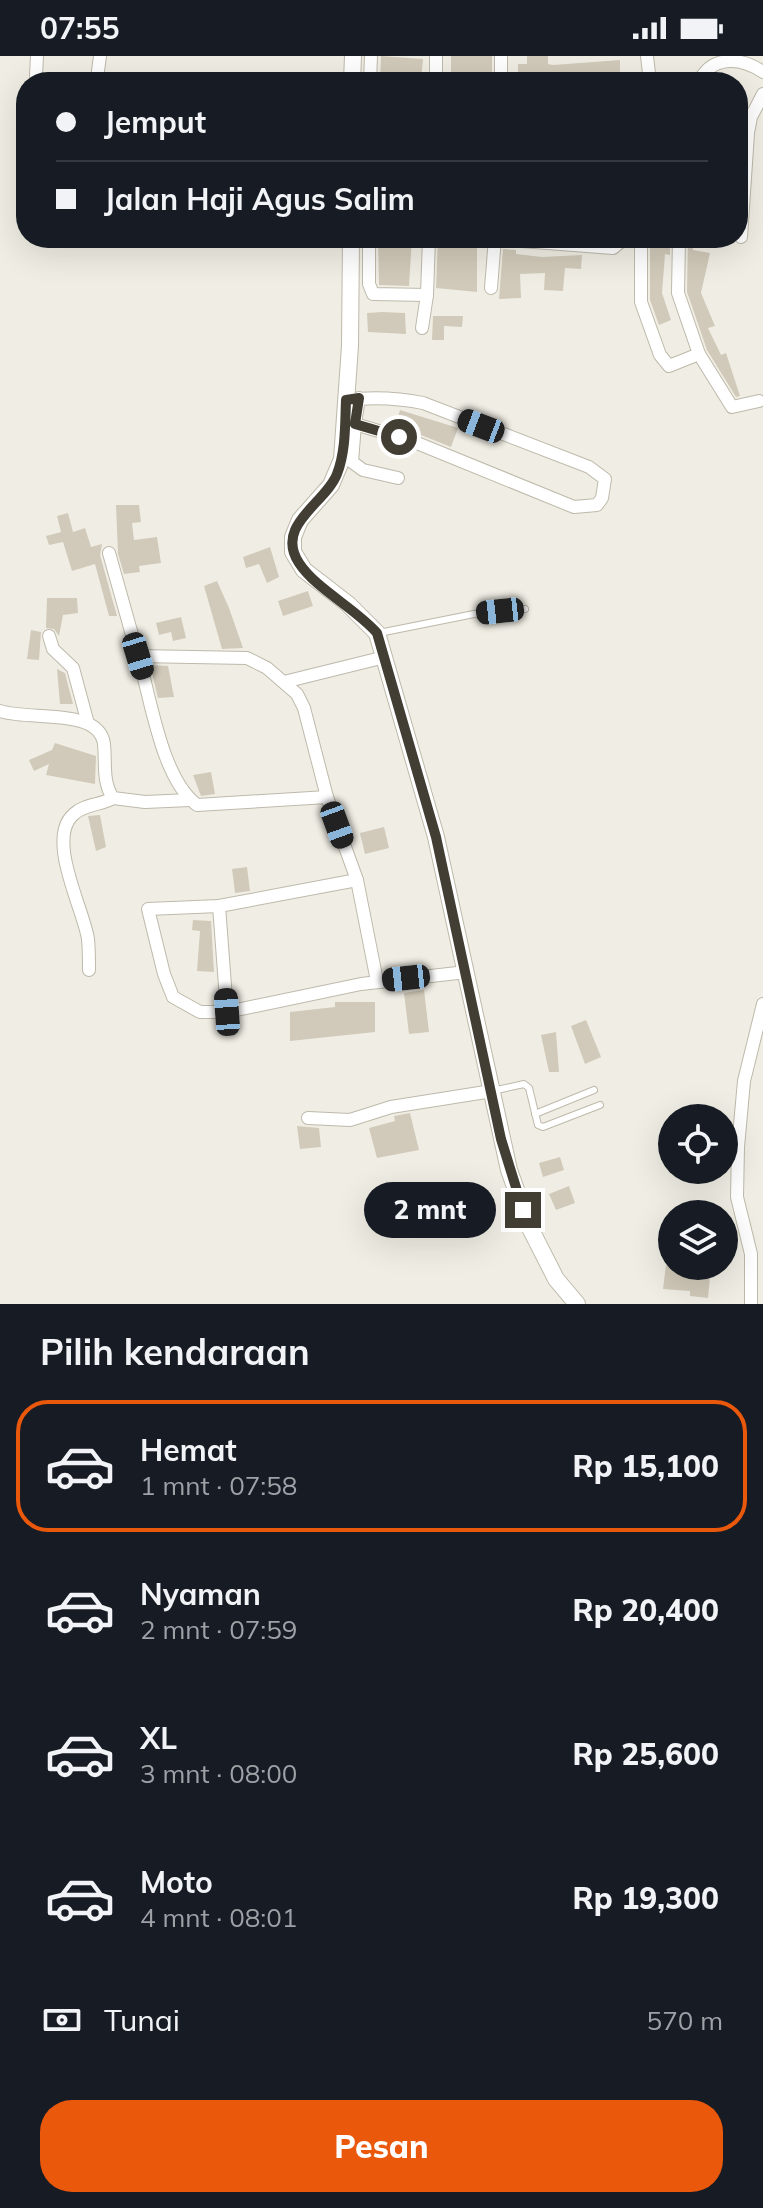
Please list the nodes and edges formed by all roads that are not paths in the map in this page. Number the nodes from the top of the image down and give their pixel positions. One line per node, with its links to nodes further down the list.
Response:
1 (100, 56): 2 (street)
2 (98, 71)
3 (704, 72): 4 (street)
4 (763, 72)
5 (763, 94): 6 (street)
6 (748, 133)
7 (351, 248): 17 (street)
8 (369, 248): 14 (street)
9 (429, 248): 14 (street)
10 (494, 248): 13 (street)
11 (641, 248): 16 (street)
12 (679, 248): 16 (street)
13 (491, 288)
14 (427, 295): 15 (street)
15 (422, 328)
16 (699, 354): 18 (street)
17 (352, 399): 19 (street); 19 (street); 23 (street)
18 (759, 401)
19 (355, 424): 20 (street)
20 (398, 478)
21 (109, 553): 25 (street)
22 (525, 609): 23 (lane)
23 (377, 633): 26 (street)
24 (49, 636): 29 (street)
25 (138, 656): 27 (street); 32 (street)
26 (385, 657): 27 (street); 36 (street)
27 (284, 682): 30 (street)
28 (0, 711): 29 (street)
29 (87, 720): 31 (street)
30 (327, 797): 32 (street); 33 (street)
31 (113, 798): 32 (street); 35 (street)
32 (190, 800)
33 (357, 880): 34 (street); 37 (street)
34 (219, 906): 39 (street); 39 (street)
35 (89, 970)
36 (466, 972): 37 (street); 41 (street)
37 (377, 981): 39 (street)
38 (763, 1004): 46 (street)
39 (227, 1012)
40 (594, 1090): 43 (lane)
41 (492, 1091): 43 (lane); 44 (street); 45 (street)
42 (600, 1105): 43 (lane)
43 (535, 1114)
44 (308, 1118)
45 (577, 1304)
46 (751, 1304)

